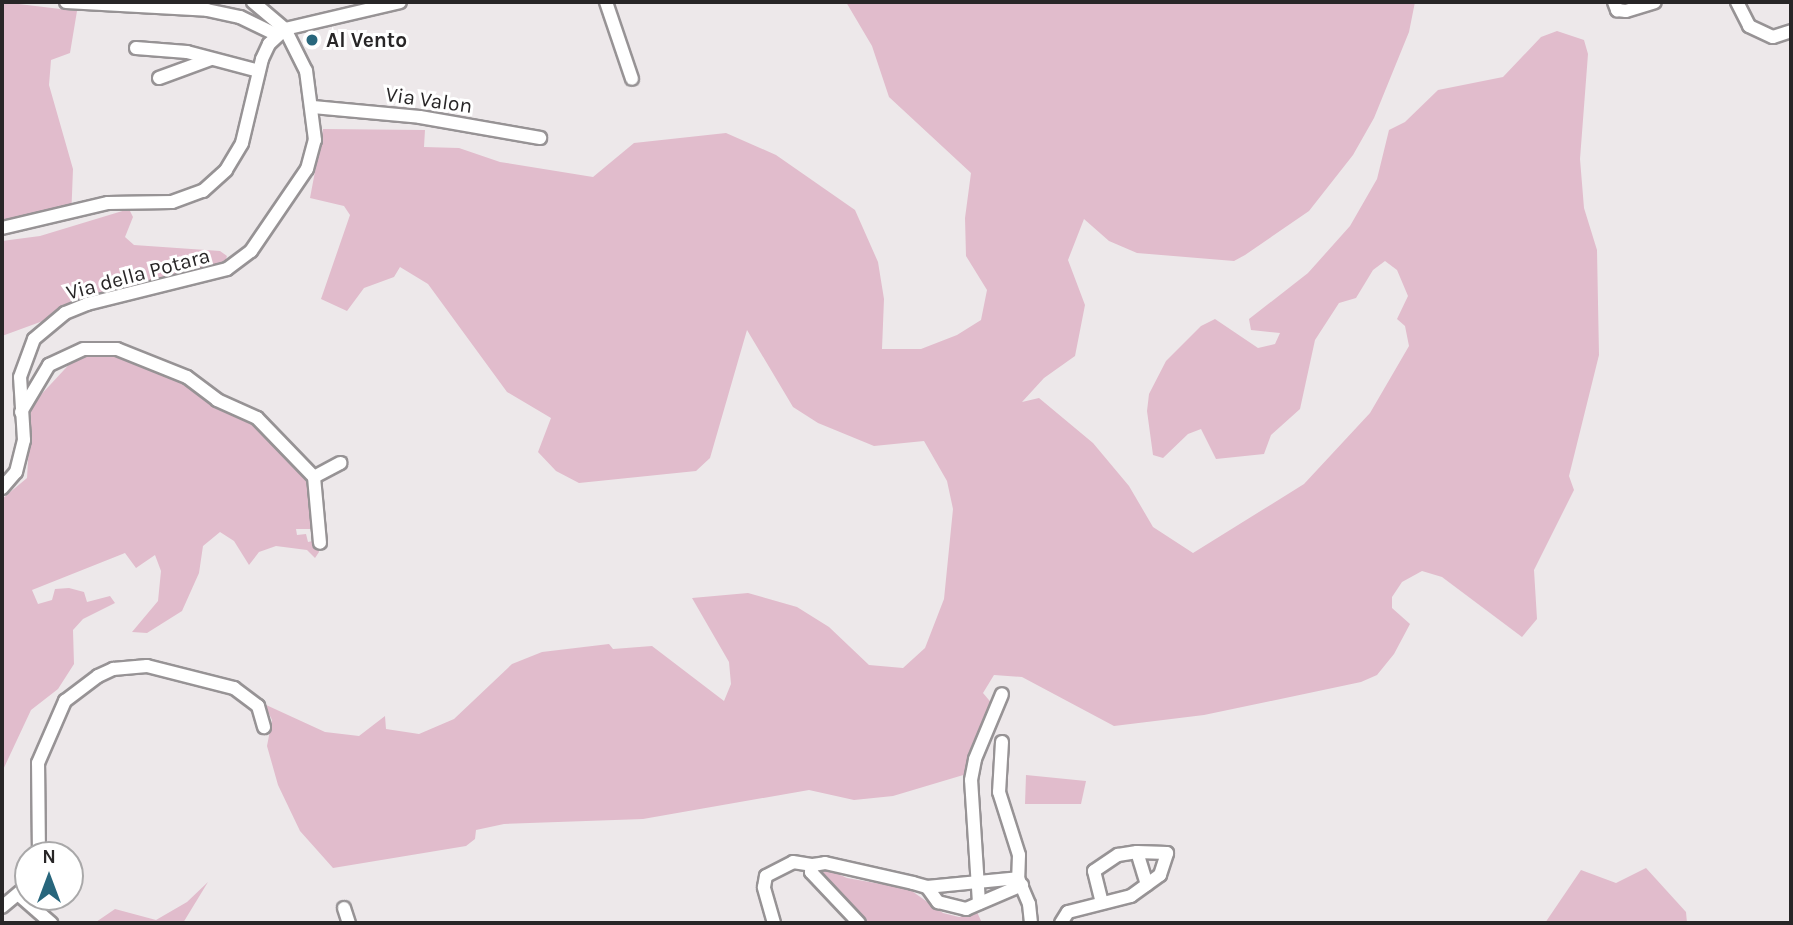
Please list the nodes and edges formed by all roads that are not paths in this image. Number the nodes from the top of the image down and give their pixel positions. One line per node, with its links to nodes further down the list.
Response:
1 (66, 2): 9 (street)
2 (253, 2): 9 (street)
3 (400, 2): 9 (street)
4 (606, 2): 14 (street)
5 (1614, 2): 6 (street)
6 (1655, 2)
7 (1737, 2): 8 (street)
8 (1791, 31)
9 (281, 32): 12 (street); 15 (street, Via della Potara)
10 (136, 48): 11 (street)
11 (211, 59): 12 (street); 13 (street)
12 (259, 71): 17 (street)
13 (159, 78)
14 (632, 79)
15 (313, 107): 16 (street, Via Valon); 18 (street, Via della Potara)
16 (540, 138)
17 (2, 228)
18 (21, 413): 20 (street); 21 (street, Via della Potara)
19 (340, 464): 20 (street)
20 (314, 477): 22 (street)
21 (2, 488)
22 (320, 543)
23 (1002, 694): 29 (street)
24 (264, 727): 26 (street)
25 (1002, 742): 30 (street)
26 (39, 841)
27 (1137, 852): 31 (street); 31 (street); 34 (street)
28 (813, 865): 32 (street); 37 (street); 38 (street)
29 (978, 880): 30 (street); 32 (street); 33 (street)
30 (1020, 882): 33 (street); 39 (street)
31 (1147, 884): 34 (street)
32 (927, 887): 33 (street)
33 (979, 903)
34 (1102, 903): 40 (street)
35 (344, 908): 36 (street)
36 (349, 923)
37 (774, 923)
38 (859, 923)
39 (1031, 923)
40 (1061, 923)

